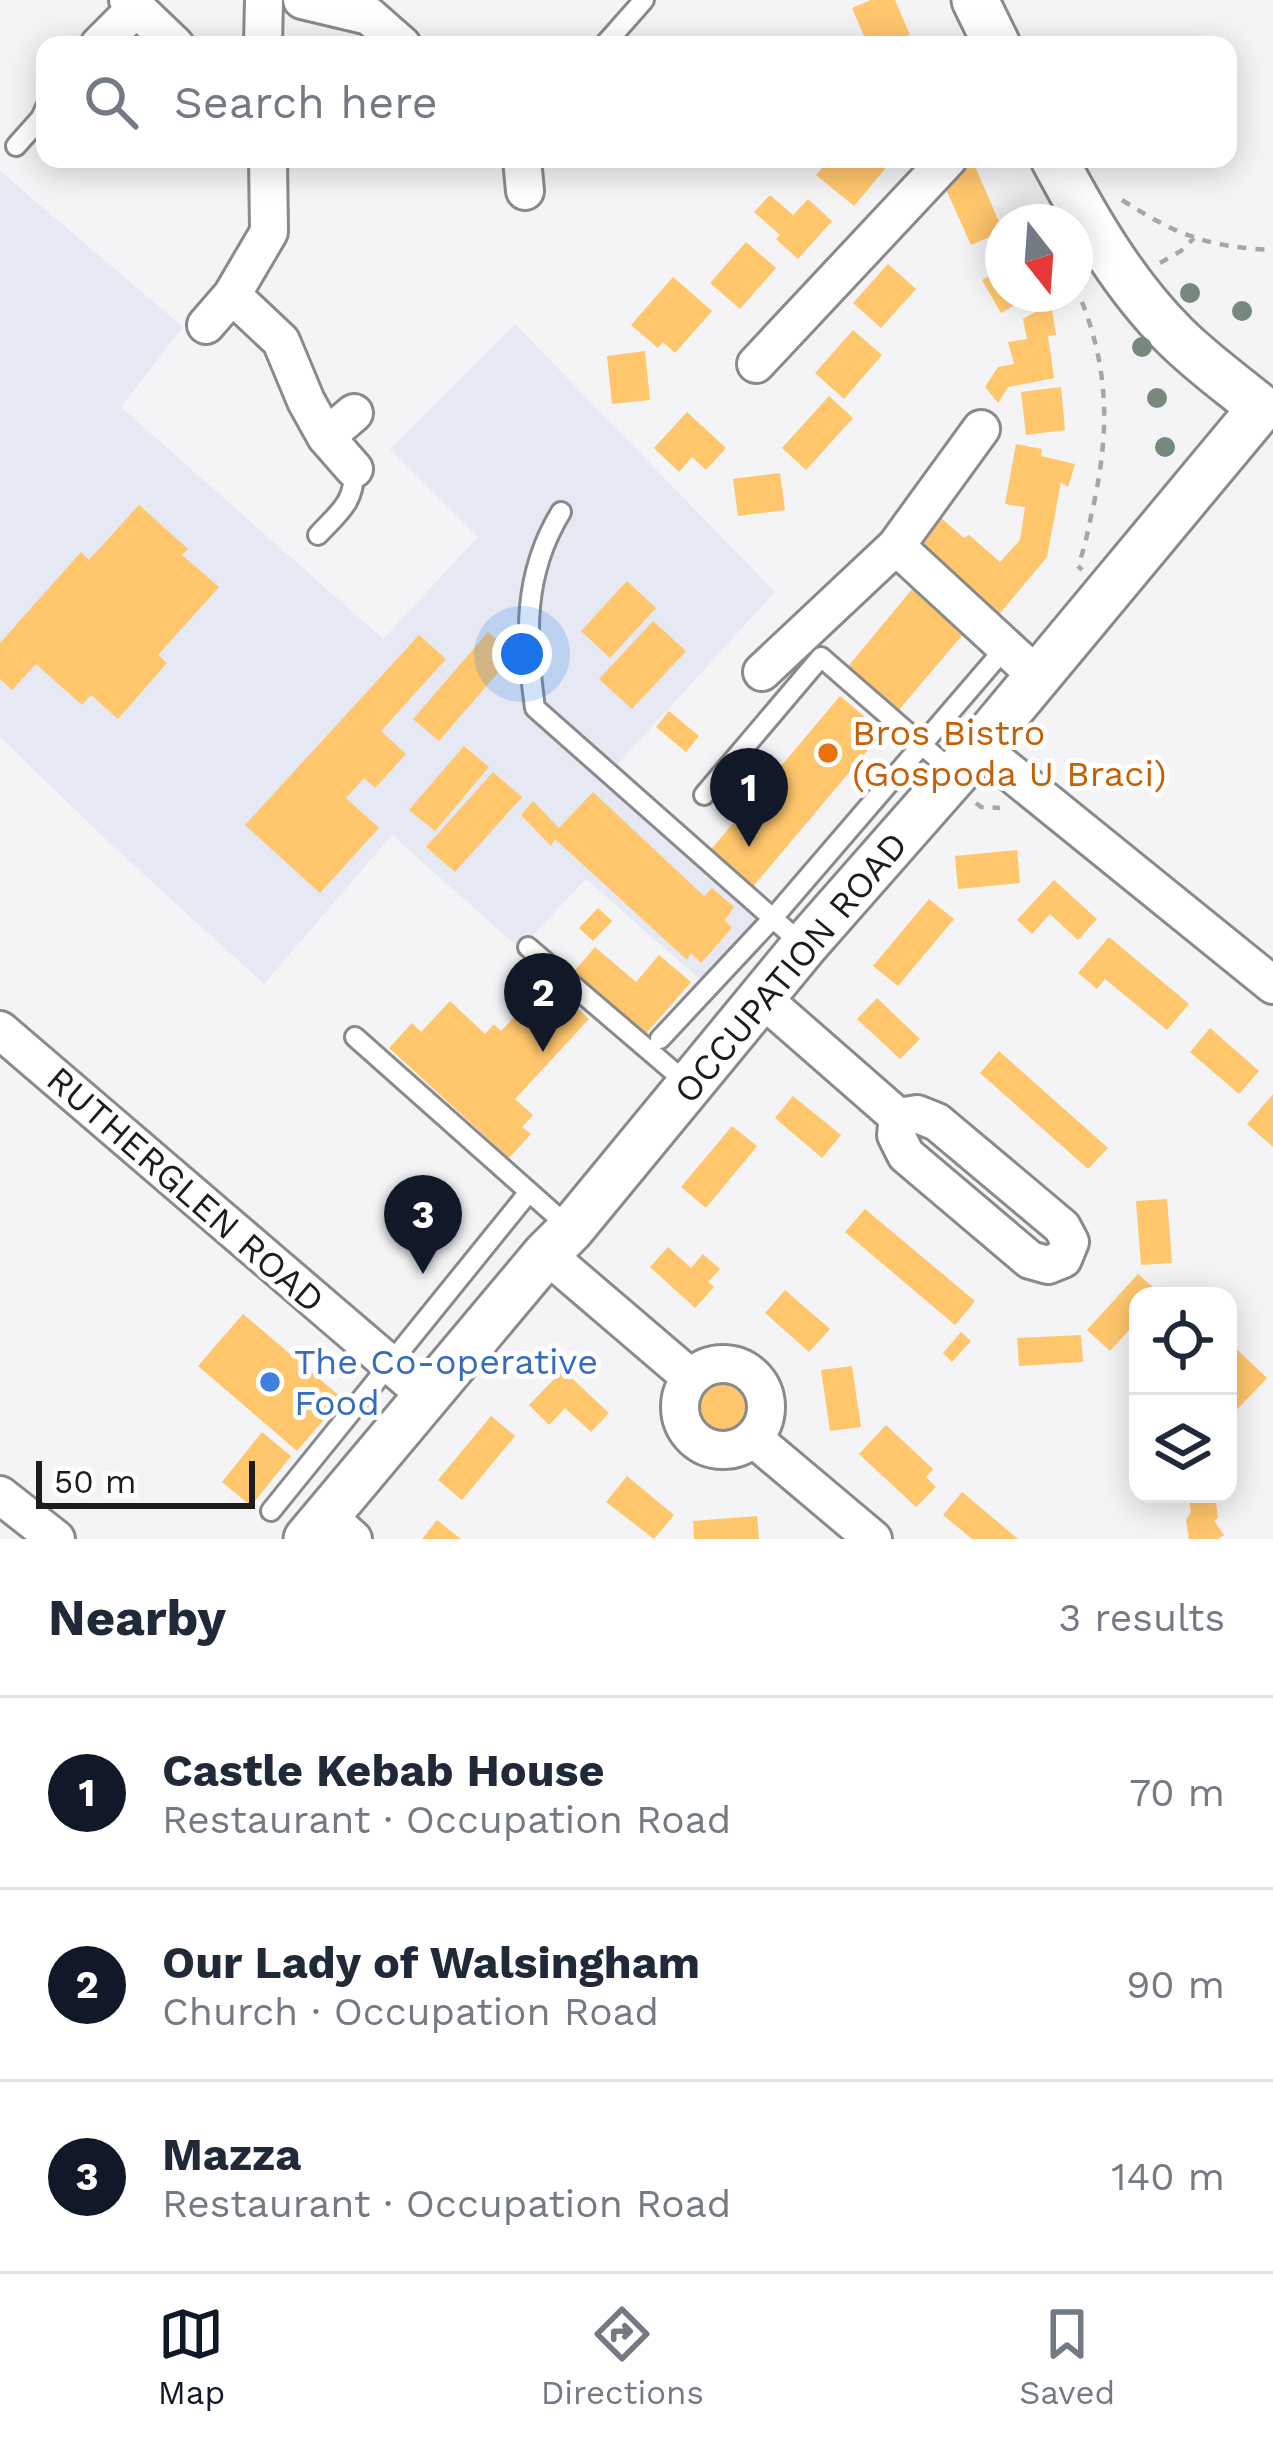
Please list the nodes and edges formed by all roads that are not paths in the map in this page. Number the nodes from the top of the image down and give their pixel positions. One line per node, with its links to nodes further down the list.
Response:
1 (264, 0): 8 (street)
2 (302, 0): 9 (street)
3 (644, 0): 10 (lane)
4 (975, 0): 11 (street)
5 (132, 4): 6 (street); 7 (street)
6 (106, 36)
7 (166, 36)
8 (263, 36)
9 (392, 36)
10 (612, 36)
11 (993, 36)
12 (36, 124): 13 (lane)
13 (16, 146)
14 (268, 168): 17 (street)
15 (940, 168): 19 (street)
16 (1059, 168): 20 (street)
17 (232, 295): 18 (street); 22 (street)
18 (206, 326)
19 (756, 364)
20 (1267, 401): 26 (street, OCCUPATION ROAD)
21 (981, 429): 25 (street)
22 (354, 469): 24 (lane)
23 (561, 512): 31 (lane)
24 (318, 535)
25 (896, 546): 26 (street); 27 (street)
26 (1022, 661): 28 (lane); 29 (street, OCCUPATION ROAD)
27 (762, 672)
28 (920, 743): 29 (lane); 30 (lane); 31 (lane)
29 (967, 760): 31 (street, OCCUPATION ROAD); 33 (street)
30 (704, 795)
31 (788, 932): 34 (street, OCCUPATION ROAD); 37 (lane)
32 (528, 947): 38 (lane)
33 (1273, 985)
34 (763, 999): 38 (street, OCCUPATION ROAD); 39 (street)
35 (0, 1030): 42 (street, RUTHERGLEN ROAD)
36 (355, 1037): 40 (lane)
37 (660, 1039)
38 (690, 1086): 41 (street, OCCUPATION ROAD)
39 (898, 1117): 39 (street)
40 (530, 1192): 41 (lane); 42 (lane)
41 (558, 1242): 43 (street); 44 (street, OCCUPATION ROAD)
42 (392, 1366): 44 (street, RUTHERGLEN ROAD); 47 (lane)
43 (691, 1378): 45 (street); 45 (street)
44 (427, 1396): 48 (street, OCCUPATION ROAD)
45 (753, 1438): 50 (street)
46 (0, 1495): 49 (street)
47 (271, 1511)
48 (329, 1531)
49 (56, 1539)
50 (873, 1539)

